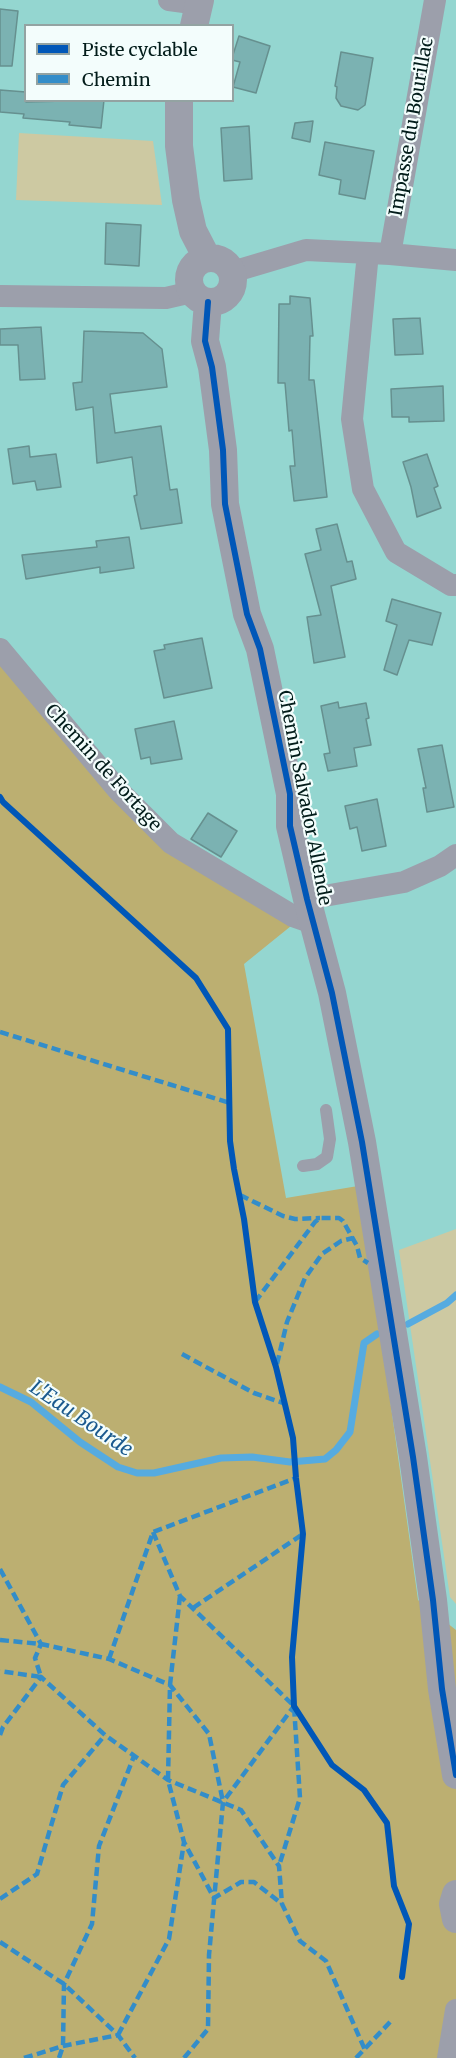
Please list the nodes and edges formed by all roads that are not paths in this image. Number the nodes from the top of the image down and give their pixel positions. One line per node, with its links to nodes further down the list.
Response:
1 (169, 0): 3 (street)
2 (435, 0): 5 (street, Impasse du Bourillac)
3 (198, 10)
4 (179, 102): 6 (street)
5 (379, 253): 7 (street); 8 (street); 11 (street, Impasse du Bourillac)
6 (207, 258): 8 (street); 10 (street)
7 (456, 260)
8 (232, 272): 10 (street)
9 (0, 296): 10 (street)
10 (200, 297): 14 (street, Chemin Salvador Allende)
11 (456, 585)
12 (0, 650): 14 (street, Chemin de Fortage)
13 (456, 855): 14 (street)
14 (310, 911): 17 (street, Chemin Salvador Allende)
15 (326, 1110): 16 (lane)
16 (303, 1167)
17 (456, 1775)
18 (456, 1894): 19 (street)
19 (456, 1919)
20 (456, 2010): 21 (street)
21 (448, 2058)

